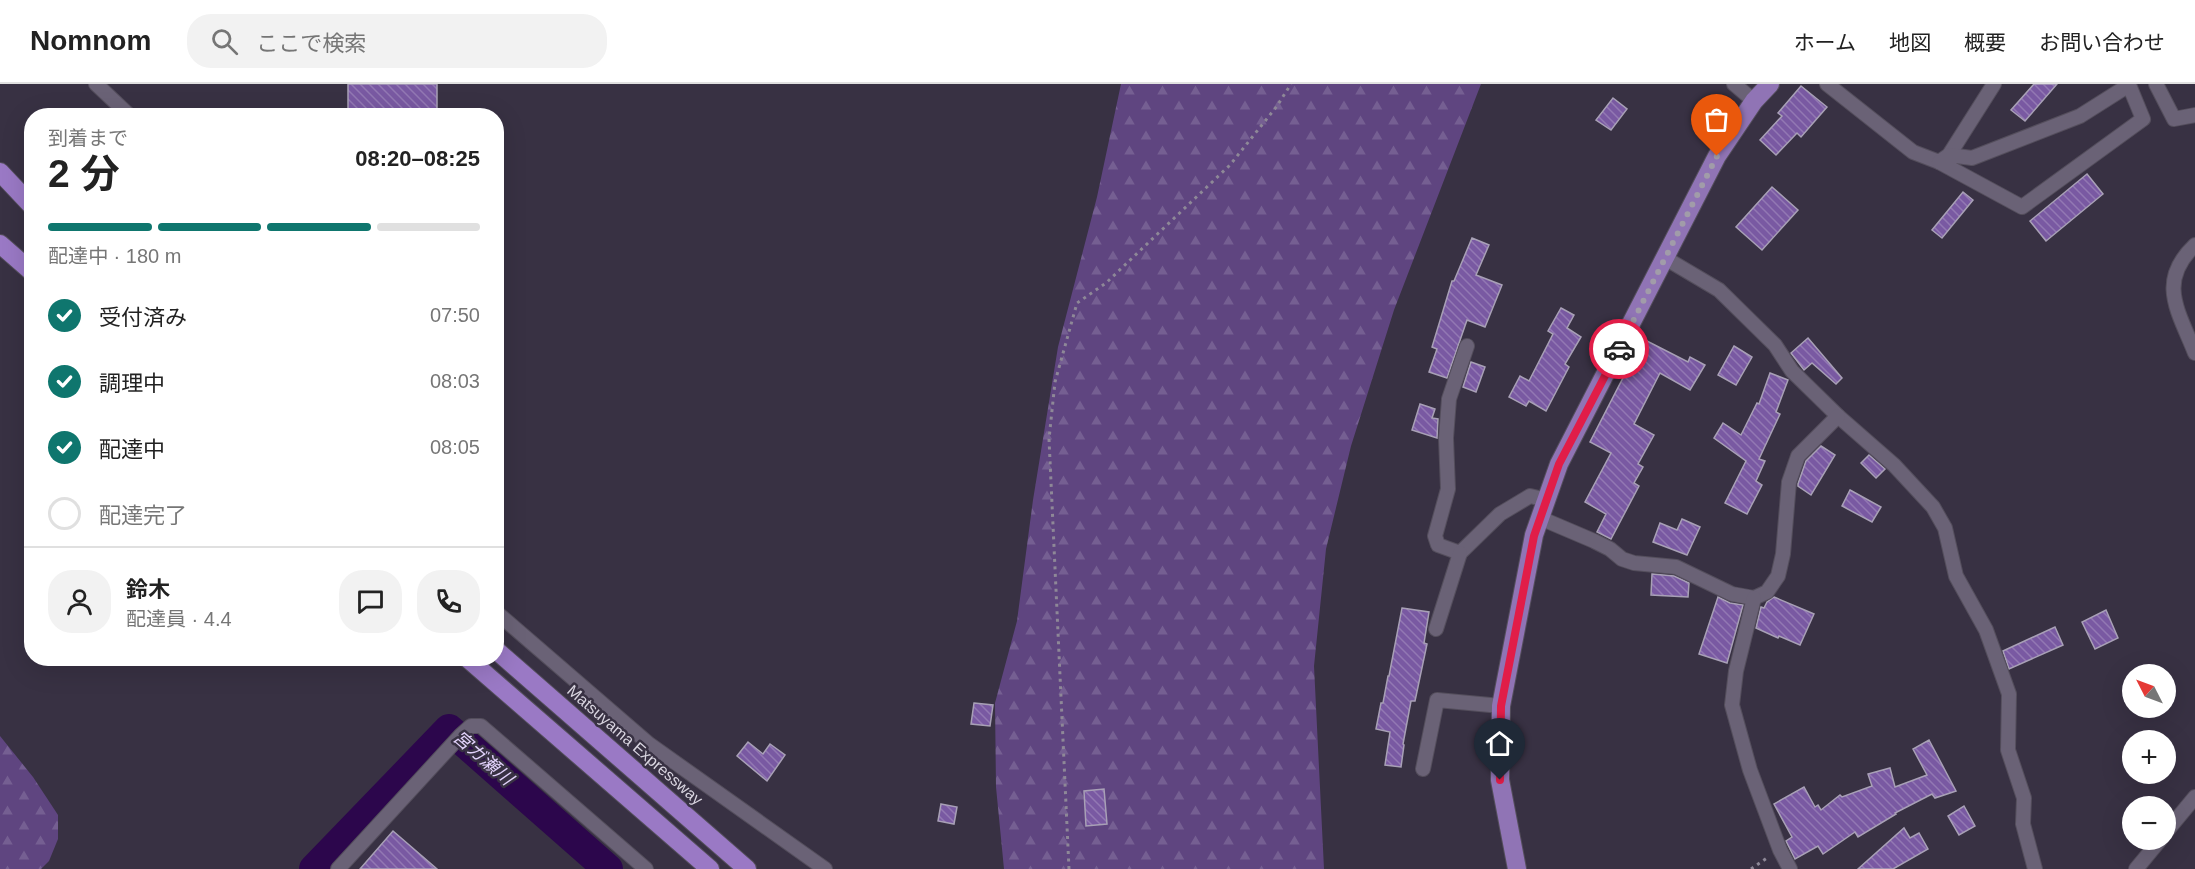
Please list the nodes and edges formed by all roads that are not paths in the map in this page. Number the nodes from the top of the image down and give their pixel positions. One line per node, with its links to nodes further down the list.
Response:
1 (96, 84): 8 (street)
2 (1734, 84): 7 (street)
3 (1770, 84): 7 (highway)
4 (1827, 84): 10 (street)
5 (1994, 84): 10 (street)
6 (2156, 84): 9 (street)
7 (1754, 101): 15 (highway)
8 (122, 108)
9 (2195, 115)
10 (1944, 159): 10 (street)
11 (0, 172): 12 (highway)
12 (24, 198)
13 (0, 244): 16 (highway)
14 (2195, 245): 18 (street)
15 (1665, 258): 19 (street); 20 (highway)
16 (24, 265)
17 (1467, 346): 22 (street)
18 (2195, 353)
19 (1838, 416): 23 (street); 40 (street)
20 (1546, 500): 21 (highway); 22 (street)
21 (1540, 518): 23 (street); 28 (highway)
22 (1460, 553): 25 (street)
23 (1754, 598): 39 (street)
24 (504, 619): 37 (street)
25 (1436, 629)
26 (504, 657): 36 (highway, Matsuyama Expressway)
27 (476, 666): 35 (highway)
28 (1501, 706): 29 (street); 38 (highway)
29 (1423, 769)
30 (2195, 797): 31 (street)
31 (2176, 820)
32 (2152, 850): 41 (street)
33 (338, 869): 34 (street)
34 (646, 869)
35 (710, 869)
36 (747, 869)
37 (825, 869)
38 (1517, 869)
39 (1790, 869)
40 (2034, 869)
41 (2136, 869)

